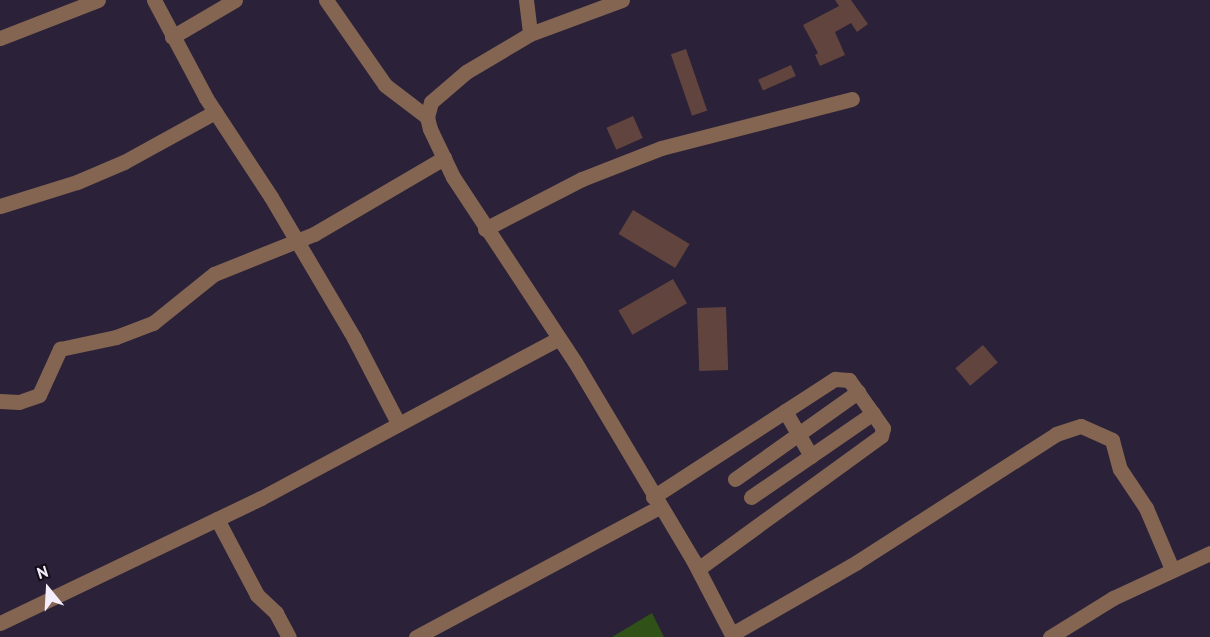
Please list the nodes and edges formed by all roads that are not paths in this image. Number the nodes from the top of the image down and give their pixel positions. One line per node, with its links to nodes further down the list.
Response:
1 (98, 0): 9 (street)
2 (154, 0): 8 (street)
3 (235, 0): 8 (street)
4 (326, 0): 12 (street)
5 (526, 0): 7 (street)
6 (622, 0): 7 (street)
7 (530, 34): 12 (street)
8 (172, 37): 11 (street)
9 (0, 38)
10 (852, 99): 15 (street)
11 (215, 112): 14 (street); 16 (street)
12 (427, 117): 13 (street)
13 (444, 158): 15 (street); 16 (street)
14 (0, 206)
15 (485, 229): 17 (street)
16 (298, 242): 19 (street); 22 (street)
17 (559, 338): 22 (street); 27 (street)
18 (858, 392): 20 (street); 21 (street); 23 (street)
19 (0, 401)
20 (785, 411): 23 (street); 27 (street)
21 (873, 413): 24 (street); 30 (street)
22 (398, 423): 28 (street)
23 (798, 434): 24 (street); 25 (street)
24 (811, 456): 26 (street)
25 (735, 478)
26 (751, 497)
27 (656, 502): 30 (street); 35 (street)
28 (217, 519): 32 (street); 34 (street)
29 (1210, 553): 31 (street)
30 (698, 569): 33 (street)
31 (1172, 570): 33 (street); 36 (street)
32 (0, 623)
33 (732, 635)
34 (290, 637)
35 (416, 637)
36 (1050, 637)

